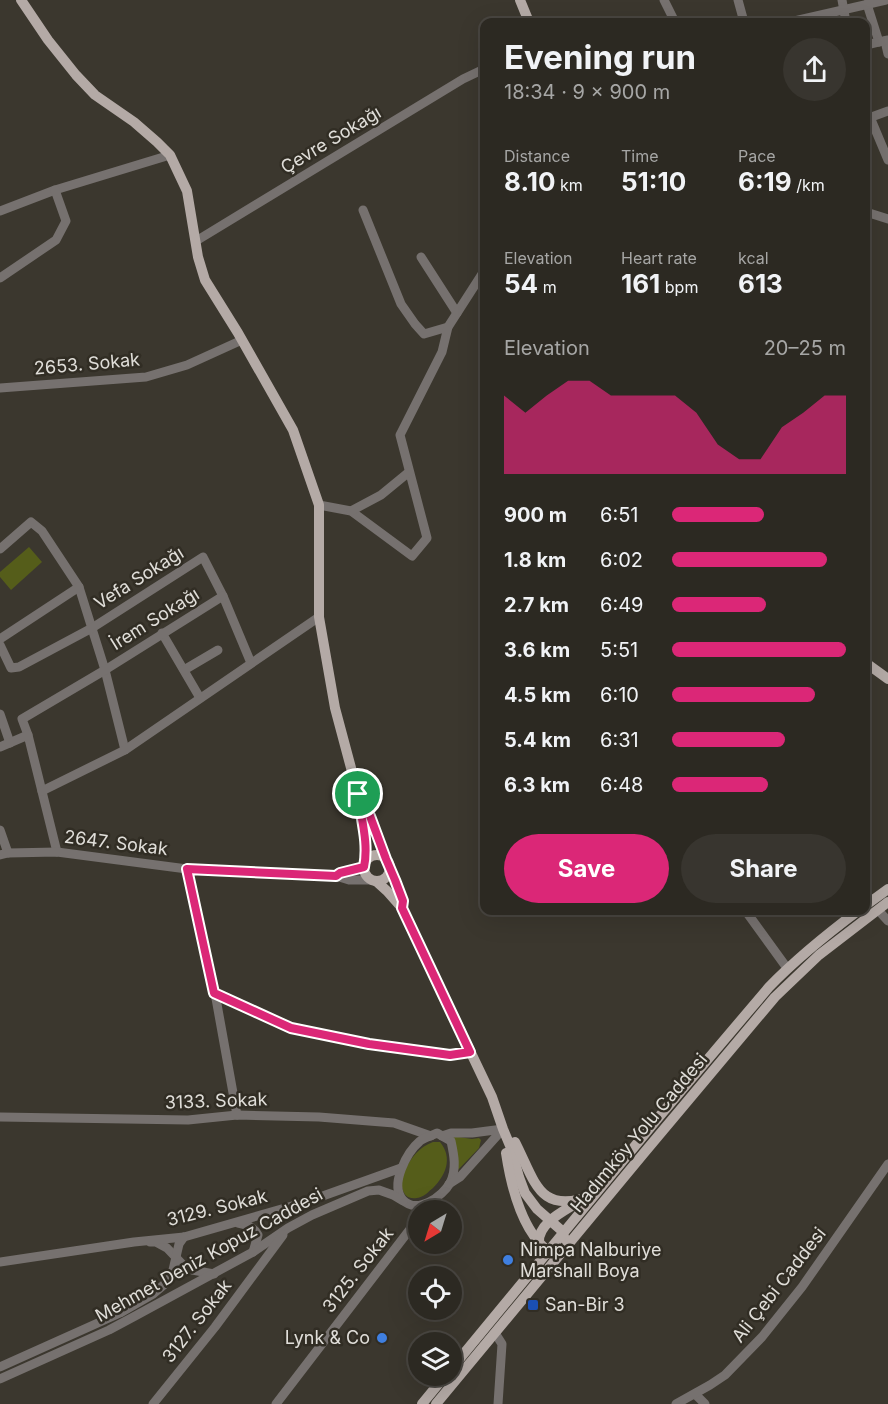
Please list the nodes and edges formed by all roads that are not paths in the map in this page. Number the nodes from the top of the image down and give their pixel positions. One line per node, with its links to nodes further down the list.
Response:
1 (21, 0): 20 (main road)
2 (520, 0): 9 (main road)
3 (525, 0): 10 (main road)
4 (664, 0): 11 (street)
5 (738, 0): 12 (street)
6 (886, 0): 7 (street)
7 (867, 4): 8 (street); 14 (street)
8 (843, 5): 13 (street)
9 (527, 18)
10 (532, 18)
11 (673, 18)
12 (743, 18)
13 (802, 18)
14 (884, 41): 15 (street)
15 (888, 54)
16 (480, 71): 27 (street, Çevre Sokağı)
17 (888, 111): 18 (street)
18 (870, 117)
19 (870, 122): 21 (street)
20 (170, 155): 22 (street); 27 (main road)
21 (888, 160)
22 (55, 190): 24 (street); 30 (street)
23 (363, 210): 32 (street)
24 (0, 211)
25 (870, 213): 26 (street)
26 (888, 219)
27 (196, 241): 33 (main road)
28 (421, 257): 31 (street)
29 (480, 277): 31 (street)
30 (0, 278)
31 (457, 313): 32 (street)
32 (448, 327): 35 (street)
33 (242, 340): 34 (street, 2653. Sokak); 36 (main road)
34 (0, 388)
35 (409, 472): 37 (street); 37 (street)
36 (319, 505): 37 (street); 41 (main road)
37 (351, 511)
38 (0, 549): 39 (street)
39 (79, 586): 42 (street); 44 (street)
40 (223, 596): 42 (street, Vefa Sokağı); 43 (street, İrem Sokağı); 47 (street)
41 (319, 617): 47 (street); 59 (main road)
42 (92, 628): 45 (street, Vefa Sokağı); 49 (street)
43 (162, 633): 49 (street, İrem Sokağı); 50 (street)
44 (0, 639)
45 (0, 645)
46 (218, 650): 50 (street)
47 (251, 663): 52 (street)
48 (870, 666): 51 (main road)
49 (105, 670): 54 (street, İrem Sokağı); 57 (street)
50 (184, 670): 52 (street)
51 (888, 679)
52 (200, 698): 57 (street)
53 (0, 714): 55 (street)
54 (28, 735): 55 (street); 58 (street)
55 (10, 743): 56 (street)
56 (0, 747)
57 (125, 750): 58 (street)
58 (42, 791): 61 (street)
59 (358, 794): 63 (main road); 64 (main road)
60 (0, 830): 62 (street)
61 (57, 852): 62 (street, 2647. Sokak); 65 (street, 2647. Sokak)
62 (4, 854)
63 (388, 863): 64 (main road); 67 (main road); 71 (main road)
64 (364, 865): 66 (street); 67 (main road)
65 (187, 869): 66 (street, 2647. Sokak); 77 (street)
66 (336, 876): 67 (street, 2647. Sokak)
67 (374, 881): 71 (main road)
68 (888, 889): 69 (main road)
69 (870, 902)
70 (888, 902): 72 (main road, Hadımköy Yolu Caddesi)
71 (402, 908): 78 (main road)
72 (878, 910): 75 (street); 102 (main road, Hadımköy Yolu Caddesi)
73 (749, 915): 76 (street)
74 (852, 915): 76 (main road, Hadımköy Yolu Caddesi)
75 (888, 921)
76 (787, 968): 87 (main road, Hadımköy Yolu Caddesi)
77 (214, 993): 78 (street); 79 (street)
78 (470, 1052): 81 (main road)
79 (237, 1115): 80 (street, 3133. Sokak); 82 (street, 3133. Sokak)
80 (0, 1117)
81 (503, 1129): 83 (street); 86 (street); 89 (main road); 92 (main road); 99 (main road)
82 (431, 1136): 83 (street); 85 (street)
83 (442, 1136): 86 (street)
84 (888, 1164): 111 (street, Ali Çebi Caddesi)
85 (401, 1168): 90 (street); 93 (street, 3129. Sokak)
86 (450, 1184): 88 (street)
87 (594, 1195): 89 (main road); 96 (main road, Hadımköy Yolu Caddesi)
88 (434, 1200)
89 (581, 1200): 92 (main road)
90 (404, 1201): 91 (street); 94 (street, Mehmet Deniz Kopuz Caddesi)
91 (408, 1203)
92 (551, 1221): 96 (main road); 99 (main road)
93 (235, 1222): 97 (street, 3129. Sokak); 101 (street)
94 (288, 1228): 101 (street, Mehmet Deniz Kopuz Caddesi); 112 (street, 3127. Sokak)
95 (408, 1232): 113 (street, 3125. Sokak)
96 (563, 1233): 100 (main road, Hadımköy Yolu Caddesi); 102 (main road)
97 (184, 1237): 98 (street, 3129. Sokak); 103 (street)
98 (134, 1242): 103 (street); 104 (street, 3129. Sokak)
99 (539, 1242): 100 (main road)
100 (548, 1251): 102 (main road); 107 (main road, Hadımköy Yolu Caddesi)
101 (253, 1252): 105 (street, Mehmet Deniz Kopuz Caddesi)
102 (561, 1253): 106 (main road, Hadımköy Yolu Caddesi)
103 (177, 1257): 105 (street); 108 (street)
104 (0, 1262)
105 (214, 1274): 109 (street, Mehmet Deniz Kopuz Caddesi)
106 (495, 1333): 115 (main road, Hadımköy Yolu Caddesi); 116 (street)
107 (462, 1356)
108 (0, 1367)
109 (0, 1379)
110 (437, 1386): 114 (main road)
111 (694, 1394): 117 (street, Ali Çebi Caddesi); 118 (street)
112 (153, 1404)
113 (276, 1404)
114 (422, 1404)
115 (436, 1404)
116 (498, 1404)
117 (676, 1404)
118 (705, 1404)

